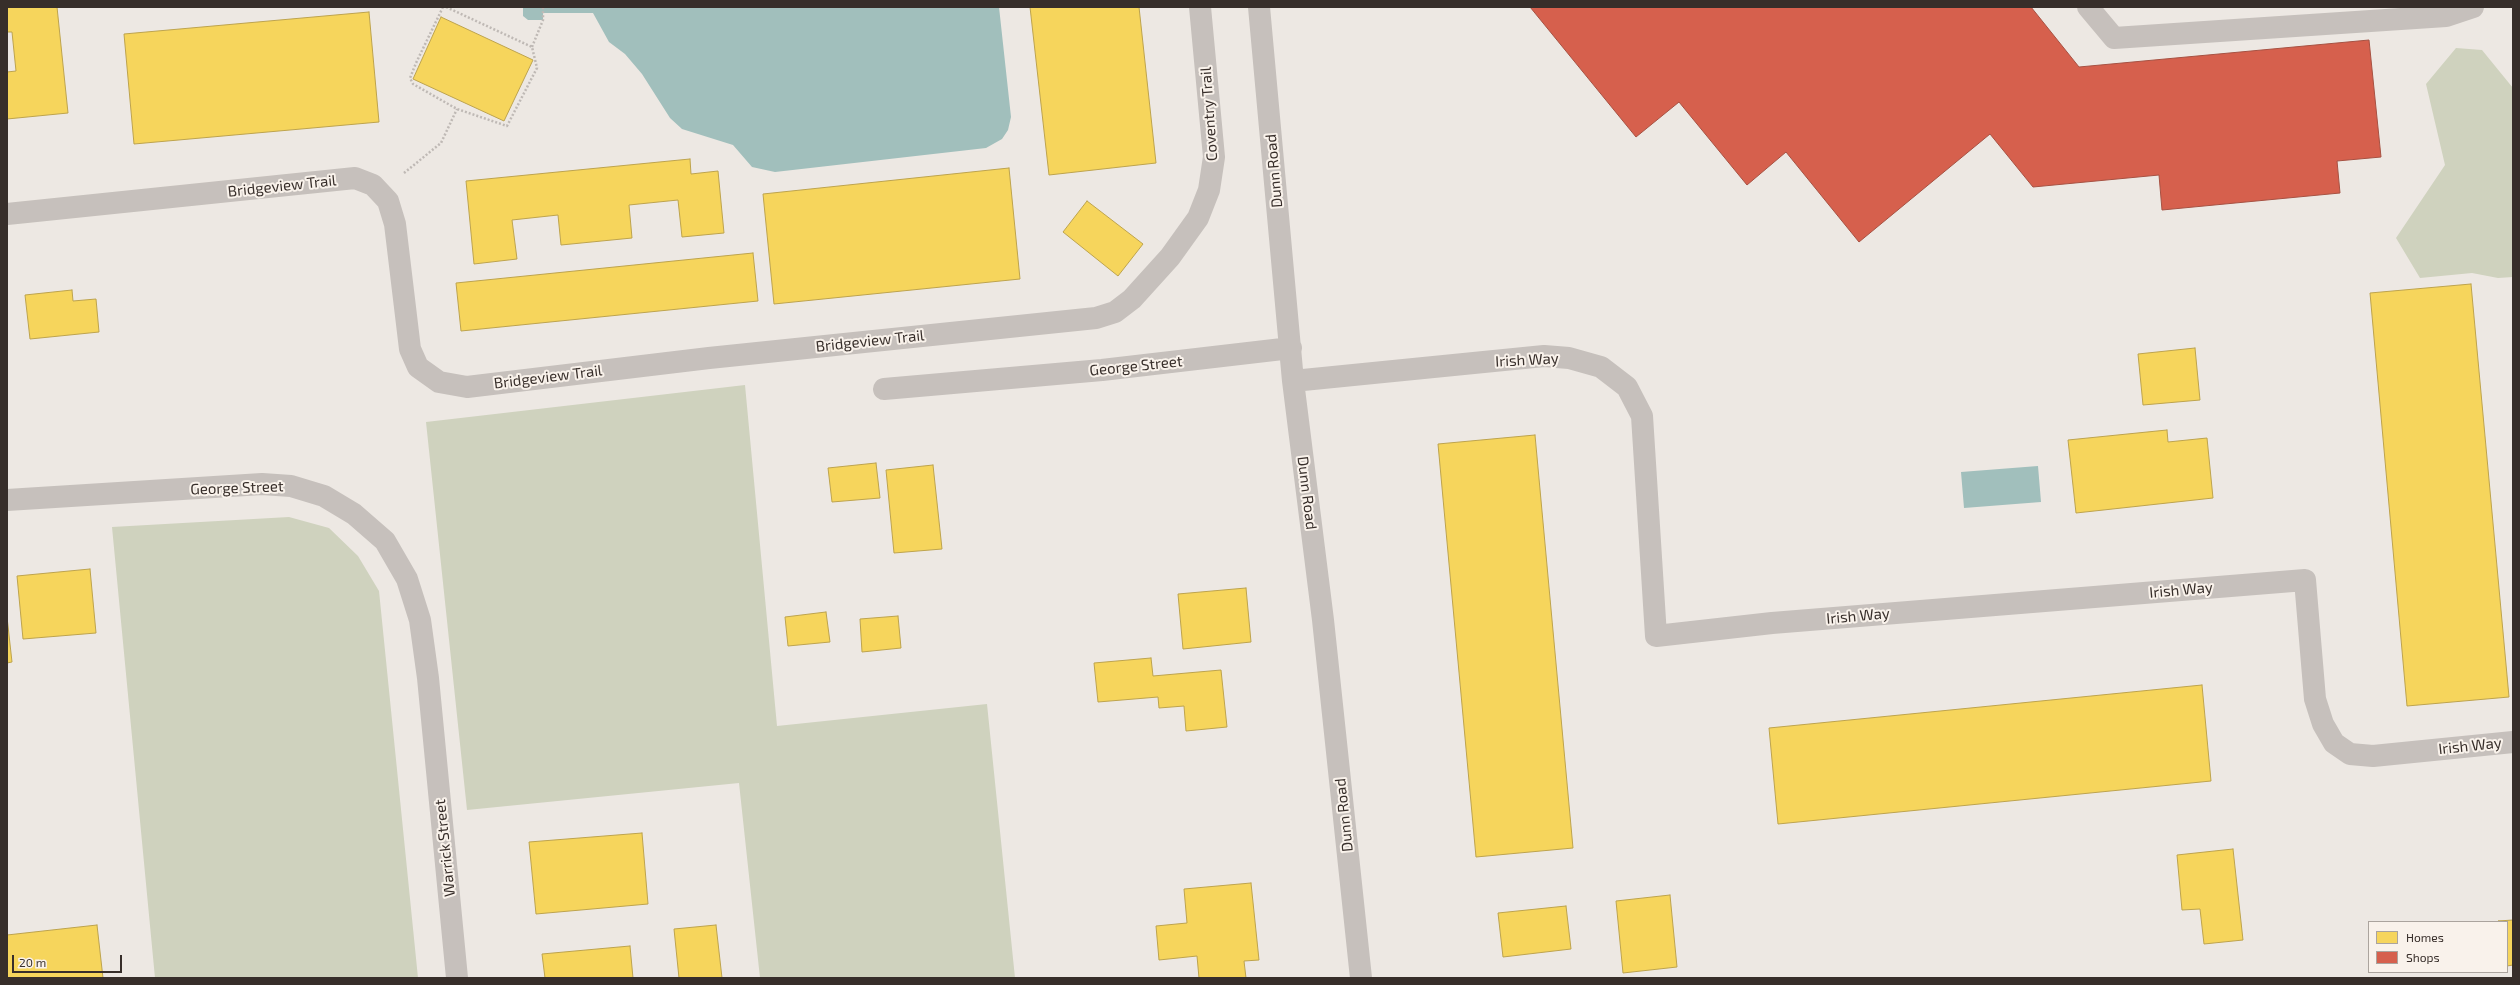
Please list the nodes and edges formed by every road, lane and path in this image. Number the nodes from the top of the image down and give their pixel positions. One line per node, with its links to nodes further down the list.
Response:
1 (445, 7): 7 (path); 8 (path)
2 (543, 7): 7 (path)
3 (1200, 7): 11 (street, Coventry Trail)
4 (1259, 7): 12 (street, Dunn Road)
5 (2088, 7): 6 (street)
6 (2473, 7)
7 (532, 47): 8 (path)
8 (457, 109): 9 (path)
9 (379, 192): 10 (street, Bridgeview Trail); 11 (street, Bridgeview Trail)
10 (7, 214)
11 (1198, 218)
12 (1291, 348): 13 (street, Dunn Road); 14 (street, George Street)
13 (1293, 381): 17 (street, Irish Way); 19 (street, Dunn Road)
14 (884, 389)
15 (7, 500): 16 (street, George Street)
16 (432, 718): 18 (street, Warrick Street)
17 (2513, 742)
18 (458, 978)
19 (1362, 978)

